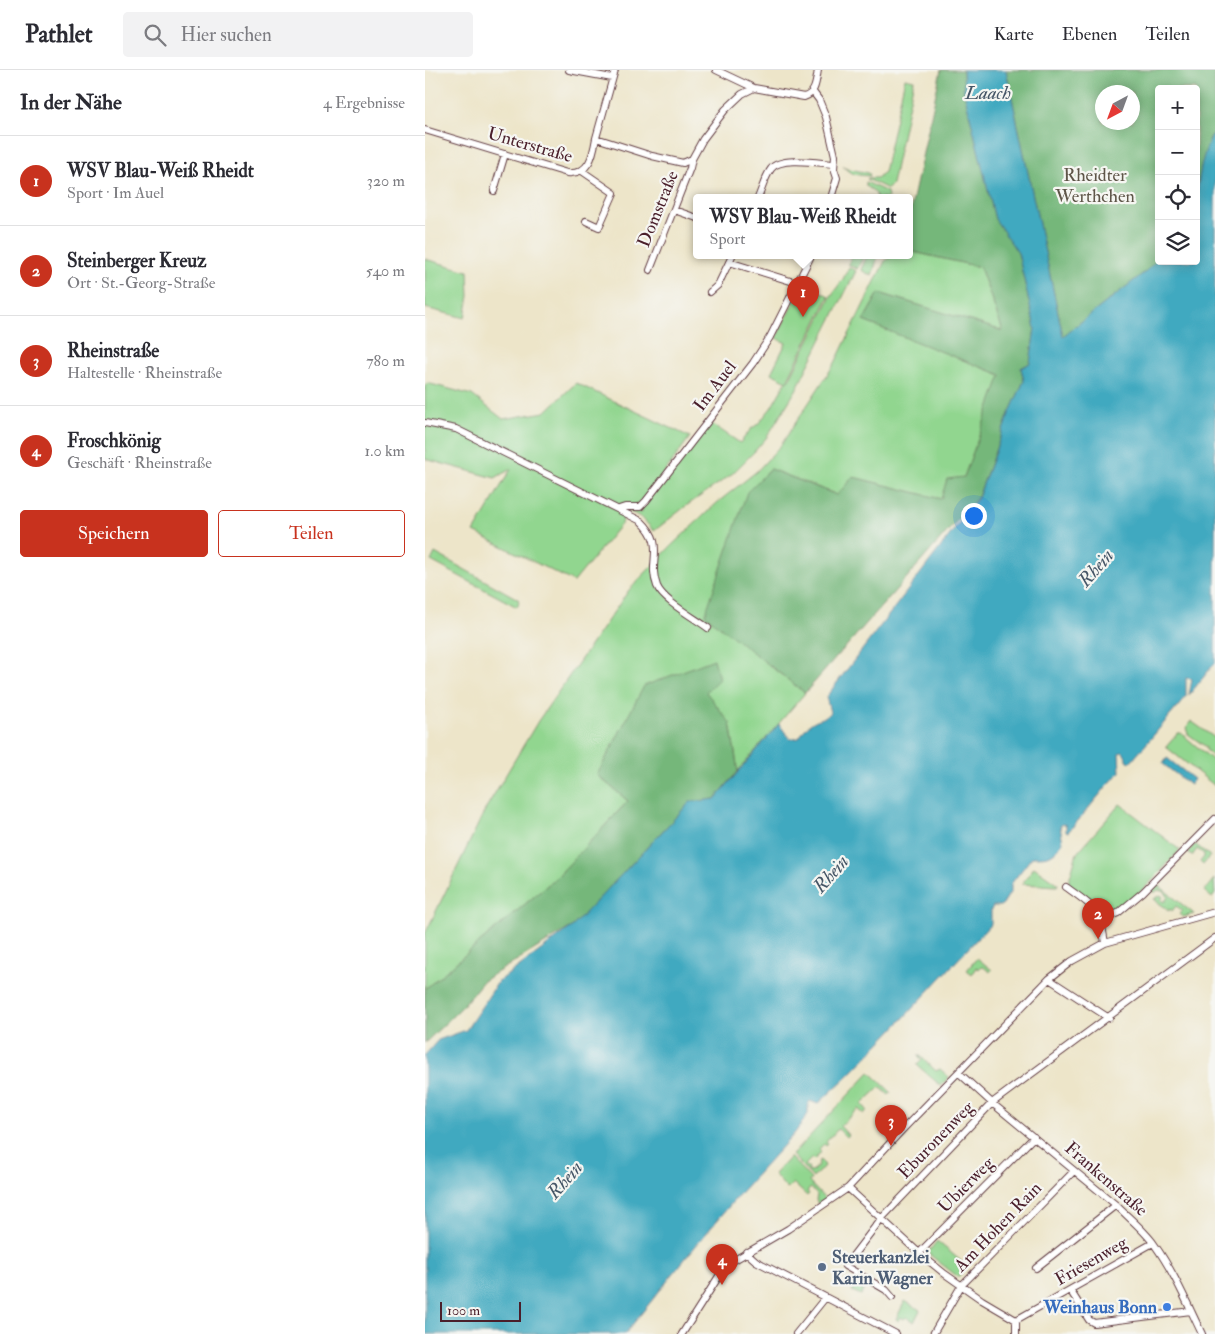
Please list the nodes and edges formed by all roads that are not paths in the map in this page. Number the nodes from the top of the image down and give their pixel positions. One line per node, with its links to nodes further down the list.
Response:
1 (569, 70): 5 (street)
2 (615, 70): 5 (street)
3 (717, 70): 6 (street)
4 (818, 70): 7 (street)
5 (612, 78): 9 (street)
6 (754, 88): 7 (street); 11 (street)
7 (813, 92): 12 (street)
8 (425, 130): 10 (street, Unterstraße)
9 (596, 138): 11 (street, Unterstraße); 13 (street, Unterstraße)
10 (505, 154): 13 (street, Unterstraße); 14 (street)
11 (692, 159): 17 (street, Domstraße)
12 (833, 164): 15 (street); 16 (street)
13 (583, 171): 19 (street)
14 (494, 191)
15 (760, 194)
16 (832, 194)
17 (674, 210): 18 (street); 22 (street, Domstraße)
18 (693, 217)
19 (586, 222)
20 (731, 259): 23 (street); 24 (street)
21 (809, 259): 23 (street, Im Auel)
22 (649, 270)
23 (797, 283): 26 (street, Im Auel)
24 (710, 292)
25 (425, 423): 26 (street)
26 (619, 510): 27 (street)
27 (709, 628)
28 (1215, 819): 31 (street)
29 (1065, 888): 31 (street)
30 (1215, 912): 33 (street)
31 (1101, 920): 33 (street)
32 (1215, 938): 35 (street)
33 (1105, 943): 34 (street)
34 (1049, 978): 35 (street); 36 (street)
35 (1109, 1018): 37 (street, Eburonenweg)
36 (959, 1073): 37 (street, Frankenstraße); 40 (street)
37 (991, 1103): 38 (street, Frankenstraße); 42 (street, Eburonenweg)
38 (1034, 1137): 39 (street, Frankenstraße); 45 (street, Ubierweg)
39 (1074, 1171): 41 (street, Frankenstraße); 47 (street, Am Hohen Rain)
40 (848, 1188): 42 (street); 44 (street)
41 (1116, 1205): 43 (street, Frankenstraße); 46 (street)
42 (881, 1219): 45 (street); 49 (street, Eburonenweg)
43 (1153, 1243): 48 (street, Friesenweg); 51 (street, Frankenstraße)
44 (746, 1252): 50 (street); 53 (street)
45 (919, 1253): 47 (street)
46 (1037, 1268)
47 (961, 1286): 52 (street); 56 (street, Am Hohen Rain)
48 (1071, 1290): 51 (street); 52 (street, Friesenweg)
49 (892, 1297)
50 (825, 1298): 54 (street); 55 (street)
51 (1191, 1311): 58 (street, Frankenstraße)
52 (1016, 1320): 57 (street)
53 (682, 1334)
54 (796, 1334)
55 (895, 1334)
56 (933, 1334)
57 (1016, 1334)
58 (1202, 1334)

